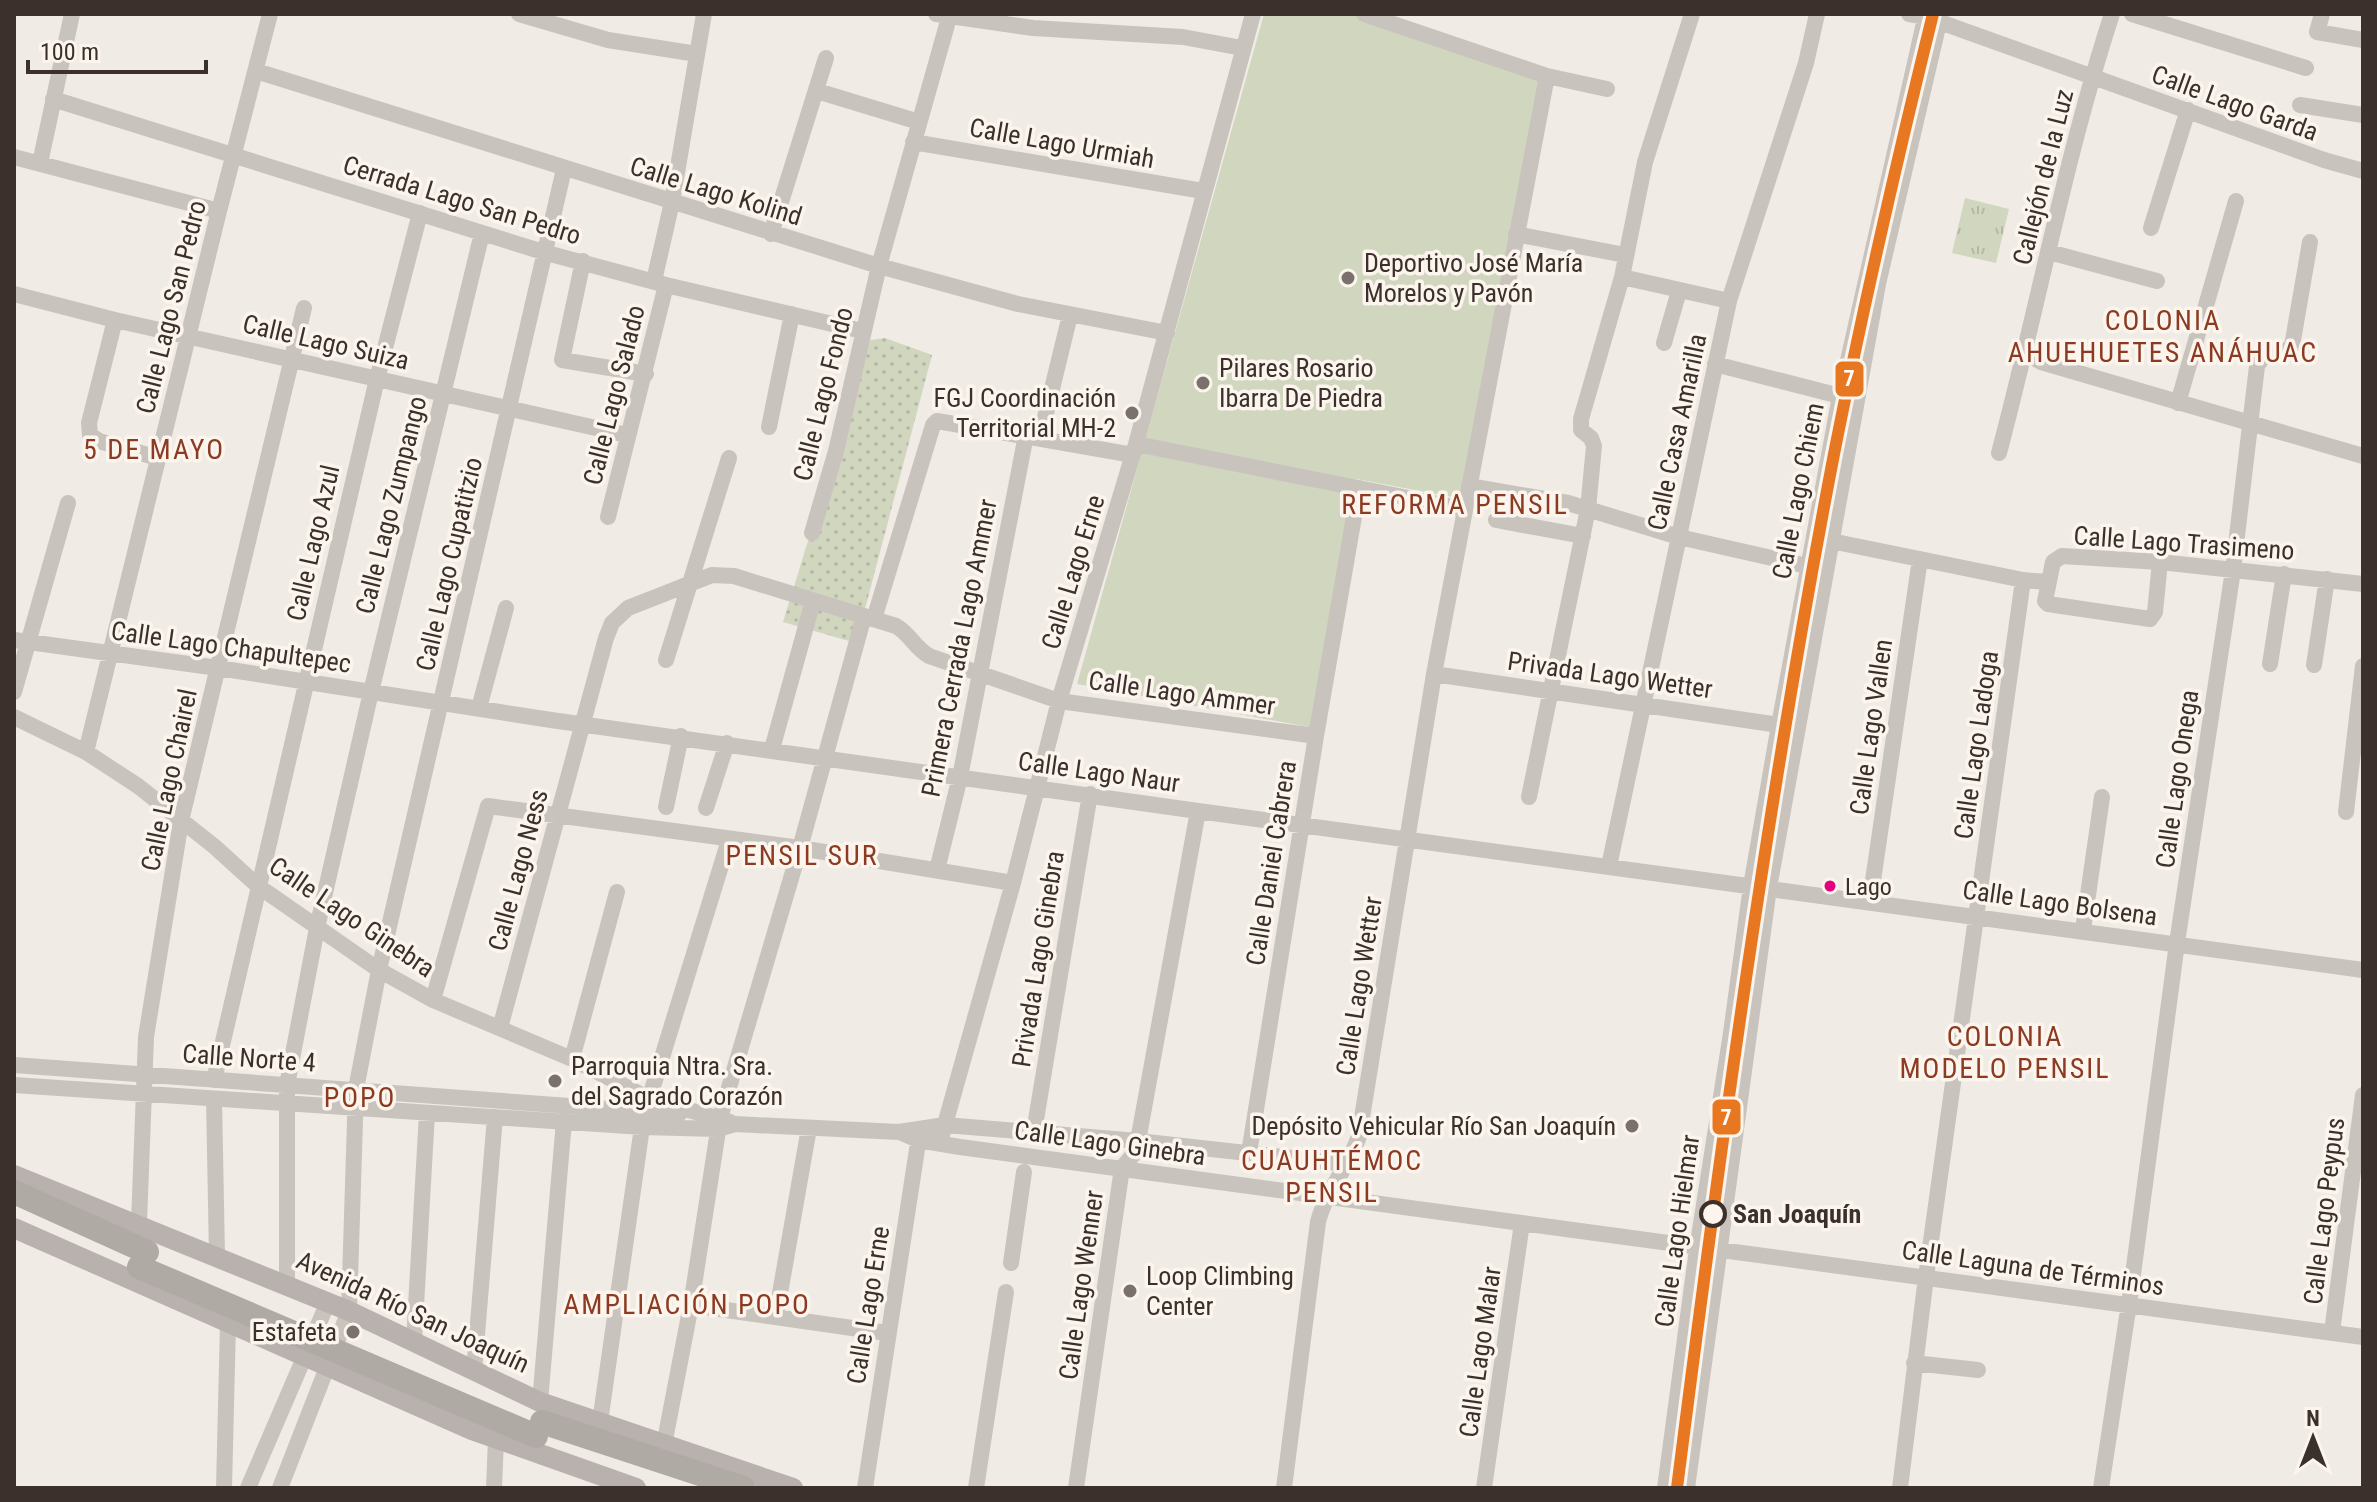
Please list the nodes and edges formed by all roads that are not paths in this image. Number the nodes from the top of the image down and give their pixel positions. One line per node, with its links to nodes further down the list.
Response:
1 (72, 14): 24 (street)
2 (270, 14): 19 (street, Calle Lago San Pedro)
3 (519, 14): 16 (street)
4 (704, 14): 16 (street, Calle Lago Salado)
5 (1253, 14): 15 (street, Calle Lago Erne)
6 (1364, 14): 20 (street)
7 (1692, 14): 47 (street)
8 (1817, 14): 55 (street, Calle Casa Amarilla)
9 (2112, 14): 21 (street, Callejón de la Luz)
10 (2132, 14): 18 (street)
11 (2322, 14): 14 (street)
12 (945, 15): 15 (street); 28 (street, Calle Lago Fondo)
13 (1928, 16): 21 (street, Calle Lago Garda); 70 (street, Calle Lago Chiem); 92 (street, Calle Lago Chiem)
14 (2363, 40)
15 (1242, 48): 35 (street, Calle Lago Erne)
16 (697, 54): 37 (street, Calle Lago Salado)
17 (826, 58): 23 (street)
18 (2306, 68)
19 (256, 71): 30 (street, Calle Lago San Pedro); 33 (street, Calle Lago Kolind)
20 (1547, 76): 22 (street); 43 (street, Calle Lago Wetter)
21 (2091, 77): 26 (street, Calle Lago Garda); 46 (street, Callejón de la Luz)
22 (1607, 89)
23 (817, 91): 28 (street); 42 (street)
24 (53, 99): 30 (street, Cerrada Lago San Pedro); 32 (street)
25 (2300, 105): 27 (street)
26 (2188, 110): 34 (street, Calle Lago Garda); 40 (street)
27 (2363, 115)
28 (919, 122): 29 (street, Calle Lago Fondo)
29 (913, 142): 35 (street, Calle Lago Urmiah); 49 (street, Calle Lago Fondo)
30 (235, 156): 38 (street, Calle Lago San Pedro); 39 (street, Cerrada Lago San Pedro)
31 (14, 157): 32 (street)
32 (40, 163): 38 (street)
33 (564, 169): 37 (street, Calle Lago Kolind); 45 (street, Calle Lago Cupatitzio)
34 (2363, 171)
35 (1203, 191): 61 (street, Calle Lago Erne)
36 (2236, 201): 71 (street)
37 (672, 202): 42 (street, Calle Lago Kolind); 52 (street, Calle Lago Salado)
38 (219, 211): 62 (street, Calle Lago San Pedro)
39 (420, 213): 41 (street, Cerrada Lago San Pedro); 68 (street, Calle Lago Azul)
40 (2151, 228)
41 (482, 233): 45 (street, Cerrada Lago San Pedro); 69 (street, Calle Lago Zumpango)
42 (771, 234): 49 (street, Calle Lago Kolind)
43 (1516, 234): 47 (street); 82 (street, Calle Lago Wetter)
44 (2310, 242): 73 (street, Calle Lago Onega)
45 (543, 252): 48 (street, Cerrada Lago San Pedro); 72 (street, Calle Lago Cupatitzio)
46 (2049, 252): 51 (street); 64 (street, Callejón de la Luz)
47 (1625, 255): 50 (street)
48 (583, 261): 52 (street, Cerrada Lago San Pedro); 67 (street)
49 (879, 266): 58 (street, Calle Lago Kolind); 60 (street, Calle Lago Fondo)
50 (1622, 277): 53 (street); 86 (street)
51 (2157, 281)
52 (660, 283): 57 (street, Cerrada Lago San Pedro); 67 (street, Calle Lago Salado)
53 (1679, 291): 55 (street); 63 (street)
54 (14, 294): 59 (street, Calle Lago Suiza)
55 (1729, 301): 66 (street, Calle Casa Amarilla)
56 (304, 308): 65 (street, Calle Lago Chairel)
57 (792, 314): 60 (street, Cerrada Lago San Pedro); 74 (street)
58 (1070, 315): 61 (street, Calle Lago Kolind); 76 (street, Primera Cerrada Lago Ammer)
59 (115, 320): 62 (street, Calle Lago Suiza); 80 (street)
60 (862, 331): 89 (street, Calle Lago Fondo)
61 (1167, 333): 77 (street, Calle Lago Erne)
62 (190, 336): 65 (street, Calle Lago Suiza); 80 (street, Calle Lago San Pedro)
63 (1664, 343)
64 (2025, 353): 71 (street); 78 (street, Callejón de la Luz)
65 (292, 360): 68 (street, Calle Lago Suiza); 112 (street, Calle Lago Chairel)
66 (1715, 364): 70 (street); 91 (street, Calle Casa Amarilla)
67 (646, 374): 75 (street, Calle Lago Salado)
68 (377, 379): 69 (street, Calle Lago Suiza); 115 (street, Calle Lago Azul)
69 (443, 394): 72 (street, Calle Lago Suiza); 118 (street, Calle Lago Zumpango)
70 (1840, 396): 95 (street, Calle Lago Chiem)
71 (2178, 403): 73 (street)
72 (509, 410): 75 (street, Calle Lago Suiza); 120 (street, Calle Lago Cupatitzio)
73 (2249, 425): 79 (street); 96 (street, Calle Lago Onega)
74 (769, 427)
75 (627, 435): 87 (street, Calle Lago Salado)
76 (1033, 437): 77 (street); 105 (street); 114 (street, Primera Cerrada Lago Ammer)
77 (1134, 450): 83 (street); 119 (street, Calle Lago Erne)
78 (1999, 453)
79 (2363, 456)
80 (158, 458): 107 (street, Calle Lago San Pedro)
81 (729, 458): 100 (street)
82 (1469, 486): 85 (street, Calle Lago Wetter); 86 (street)
83 (1359, 488): 85 (street); 127 (street, Calle Daniel Cabrera)
84 (68, 503): 106 (street)
85 (1464, 509): 113 (street, Calle Lago Wetter)
86 (1588, 509): 90 (street); 91 (street)
87 (608, 517)
88 (1496, 520): 90 (street)
89 (812, 533)
90 (1583, 536): 116 (street)
91 (1679, 537): 95 (street); 121 (street, Calle Casa Amarilla)
92 (1831, 541): 93 (street); 152 (street, Calle Lago Chiem)
93 (1920, 559): 99 (street); 154 (street, Calle Lago Vallen)
94 (2160, 562): 96 (street, Calle Lago Trasimeno); 101 (street, Calle Lago Trasimeno); 101 (street)
95 (1807, 566): 125 (street, Calle Lago Chiem)
96 (2233, 570): 97 (street, Calle Lago Trasimeno); 158 (street, Calle Lago Onega)
97 (2284, 574): 98 (street, Calle Lago Trasimeno); 109 (street)
98 (2327, 579): 102 (street, Calle Lago Trasimeno); 110 (street)
99 (2023, 580): 101 (street); 155 (street, Calle Lago Ladoga)
100 (691, 582): 103 (street, Calle Lago Ammer); 108 (street); 124 (street, Calle Lago Ammer)
101 (2047, 582)
102 (2363, 584)
103 (813, 601): 105 (street, Calle Lago Ammer); 129 (street)
104 (506, 608): 122 (street)
105 (869, 617): 114 (street, Calle Lago Ammer); 131 (street)
106 (22, 641): 107 (street, Calle Lago Chapultepec); 117 (street)
107 (110, 652): 112 (street, Calle Lago Chapultepec); 130 (street, Calle Lago San Pedro)
108 (666, 660)
109 (2270, 664)
110 (2314, 665)
111 (2363, 666): 140 (street)
112 (218, 668): 115 (street, Calle Lago Chapultepec); 142 (street, Calle Lago Chairel)
113 (1434, 674): 116 (street, Privada Lago Wetter); 144 (street, Calle Lago Wetter)
114 (979, 675): 119 (street, Calle Lago Ammer); 132 (street, Primera Cerrada Lago Ammer)
115 (306, 681): 118 (street, Calle Lago Chapultepec); 150 (street, Calle Lago Azul)
116 (1552, 690): 121 (street, Privada Lago Wetter); 135 (street)
117 (14, 692)
118 (371, 692): 120 (street, Calle Lago Chapultepec); 156 (street, Calle Lago Zumpango)
119 (1059, 701): 127 (street, Calle Lago Ammer); 133 (street, Calle Lago Erne)
120 (442, 703): 122 (street, Calle Lago Naur); 159 (street, Calle Lago Cupatitzio)
121 (1644, 703): 125 (street, Privada Lago Wetter); 147 (street, Calle Casa Amarilla)
122 (479, 708): 124 (street, Calle Lago Naur)
123 (14, 717): 130 (street, Calle Lago Ginebra)
124 (581, 724): 126 (street, Calle Lago Naur); 141 (street, Calle Lago Ness)
125 (1779, 725): 151 (street, Calle Lago Chiem)
126 (681, 736): 128 (street, Calle Lago Naur); 137 (street)
127 (1316, 736): 143 (street, Calle Daniel Cabrera)
128 (727, 743): 129 (street, Calle Lago Naur); 138 (street)
129 (772, 749): 131 (street, Calle Lago Naur)
130 (86, 752): 142 (street, Calle Lago Ginebra)
131 (824, 757): 132 (street, Calle Lago Naur); 146 (street)
132 (960, 777): 133 (street, Calle Lago Naur); 148 (street, Primera Cerrada Lago Ammer)
133 (1038, 787): 134 (street, Calle Lago Naur); 149 (street, Calle Lago Erne)
134 (1090, 794): 139 (street, Calle Lago Naur); 182 (street, Privada Lago Ginebra)
135 (1529, 797)
136 (2102, 797): 157 (street)
137 (666, 807)
138 (706, 808)
139 (1198, 811): 143 (street, Calle Lago Naur); 184 (street, Calle Lago Wenner)
140 (2346, 812)
141 (557, 816): 145 (street); 161 (street); 162 (street, Calle Lago Ness)
142 (181, 821): 150 (street, Calle Lago Ginebra); 165 (street, Calle Lago Chairel)
143 (1302, 824): 144 (street, Calle Lago Naur); 186 (street, Calle Daniel Cabrera)
144 (1407, 838): 147 (street, Calle Lago Naur); 187 (street, Calle Lago Wetter)
145 (729, 840): 146 (street); 175 (street)
146 (800, 848): 148 (street); 179 (street)
147 (1609, 866): 151 (street, Calle Lago Naur)
148 (937, 870): 149 (street)
149 (1013, 883): 180 (street, Calle Lago Erne)
150 (258, 886): 156 (street, Calle Lago Ginebra); 166 (street, Calle Lago Azul)
151 (1751, 886): 152 (street, Calle Lago Bolsena); 197 (street, Calle Lago Hielmar)
152 (1769, 888): 154 (street, Calle Lago Bolsena); 198 (street, Calle Lago Hielmar)
153 (617, 892): 163 (street)
154 (1870, 901): 155 (street, Calle Lago Bolsena)
155 (1977, 916): 157 (street, Calle Lago Bolsena); 202 (street, Calle Lago Ladoga)
156 (317, 928): 159 (street, Calle Lago Ginebra); 168 (street, Calle Lago Zumpango)
157 (2083, 930): 158 (street, Calle Lago Bolsena)
158 (2177, 943): 160 (street, Calle Lago Bolsena); 207 (street, Calle Lago Onega)
159 (379, 970): 161 (street, Calle Lago Ginebra); 169 (street, Calle Lago Cupatitzio)
160 (2363, 970)
161 (433, 1000): 162 (street, Calle Lago Ginebra)
162 (500, 1028): 163 (street, Calle Lago Ginebra)
163 (572, 1059): 175 (street, Calle Lago Ginebra)
164 (14, 1065): 165 (street, Calle Norte 4)
165 (143, 1075): 166 (street, Calle Norte 4); 170 (street, Calle Lago Chairel)
166 (214, 1080): 168 (street, Calle Norte 4)
167 (14, 1085): 170 (street, Calle Norte 4)
168 (287, 1085): 169 (street, Calle Norte 4); 173 (street, Calle Lago Zumpango)
169 (356, 1089): 174 (street, Calle Lago Cupatitzio); 175 (street, Calle Norte 4)
170 (143, 1095): 172 (street, Calle Norte 4); 194 (street, Calle Lago Chairel)
171 (2363, 1095): 211 (street, Calle Lago Peypus)
172 (214, 1099): 173 (street, Calle Norte 4); 199 (street)
173 (286, 1104): 174 (street, Calle Norte 4); 203 (street, Calle Lago Zumpango)
174 (355, 1107): 176 (street, Calle Norte 4); 208 (street, Calle Lago Cupatitzio)
175 (645, 1112): 178 (street, Calle Norte 4); 179 (street, Calle Norte 4); 222 (street)
176 (427, 1113): 177 (street, Calle Norte 4); 214 (street)
177 (495, 1117): 178 (street, Calle Norte 4); 219 (street)
178 (564, 1121): 221 (street)
179 (724, 1124): 181 (street, Calle Lago Ginebra); 206 (street)
180 (945, 1125): 182 (street, Calle Lago Ginebra); 183 (street, Calle Lago Ginebra); 185 (street, Calle Lago Erne)
181 (809, 1128): 183 (street, Calle Lago Ginebra); 209 (street)
182 (1034, 1132): 184 (street, Calle Lago Ginebra)
183 (919, 1134): 185 (street, Calle Lago Ginebra); 212 (street, Calle Lago Erne)
184 (1138, 1141): 186 (street, Calle Lago Ginebra); 188 (street, Calle Lago Wenner)
185 (940, 1144): 188 (street, Calle Lago Ginebra)
186 (1249, 1153): 187 (street, Calle Lago Ginebra)
187 (1347, 1164): 192 (street, Calle Lago Wetter)
188 (1122, 1168): 192 (street, Calle Lago Ginebra); 236 (street, Calle Lago Wenner)
189 (1024, 1172): 201 (street)
190 (14, 1175): 194 (main road, Avenida Río San Joaquín)
191 (14, 1192): 200 (highway, Avenida Río San Joaquín)
192 (1327, 1196): 195 (street, Calle Lago Ginebra); 237 (street, Calle Lago Wetter)
193 (14, 1209): 200 (highway, Avenida Río San Joaquín)
194 (139, 1223): 199 (main road, Avenida Río San Joaquín)
195 (1522, 1223): 197 (street, Calle Lago Ginebra); 238 (street, Calle Lago Malar)
196 (14, 1228): 210 (main road)
197 (1697, 1249): 198 (street, Calle Laguna de Términos); 239 (street, Calle Lago Hielmar)
198 (1718, 1252): 202 (street, Calle Laguna de Términos); 240 (street, Calle Lago Hielmar)
199 (217, 1256): 203 (main road, Avenida Río San Joaquín)
200 (143, 1259): 221 (highway, Avenida Río San Joaquín)
201 (1011, 1263)
202 (1926, 1277): 207 (street, Calle Laguna de Términos); 216 (street, Calle Lago Ladoga)
203 (287, 1284): 205 (main road, Avenida Río San Joaquín)
204 (1006, 1292): 235 (street)
205 (328, 1302): 208 (main road, Avenida Río San Joaquín); 215 (street)
206 (691, 1305): 209 (street); 225 (street)
207 (2129, 1305): 211 (street, Calle Laguna de Términos); 242 (street, Calle Lago Onega)
208 (349, 1311): 214 (main road, Avenida Río San Joaquín); 217 (street)
209 (776, 1316): 212 (street)
210 (228, 1323): 215 (main road); 226 (street)
211 (2332, 1332): 213 (street, Calle Laguna de Términos)
212 (887, 1333): 234 (street, Calle Lago Erne)
213 (2363, 1337)
214 (414, 1341): 219 (main road, Avenida Río San Joaquín)
215 (304, 1355): 217 (main road); 227 (street)
216 (1914, 1363): 218 (street); 241 (street, Calle Lago Ladoga)
217 (327, 1366): 223 (main road); 228 (street)
218 (1978, 1370)
219 (474, 1371): 220 (main road, Avenida Río San Joaquín)
220 (495, 1381): 221 (main road, Avenida Río San Joaquín); 223 (main road)
221 (540, 1420): 222 (main road, Avenida Río San Joaquín); 231 (highway, Avenida Río San Joaquín); 232 (highway, Avenida Río San Joaquín)
222 (600, 1422): 225 (main road, Avenida Río San Joaquín)
223 (472, 1430): 224 (main road)
224 (496, 1439): 229 (street); 230 (main road)
225 (664, 1445): 233 (main road, Avenida Río San Joaquín)
226 (224, 1488)
227 (248, 1488)
228 (280, 1488)
229 (494, 1488)
230 (636, 1488)
231 (691, 1488)
232 (743, 1488)
233 (793, 1488)
234 (865, 1488)
235 (976, 1488)
236 (1076, 1488)
237 (1284, 1488)
238 (1484, 1488)
239 (1665, 1488)
240 (1687, 1488)
241 (1900, 1488)
242 (2101, 1488)

